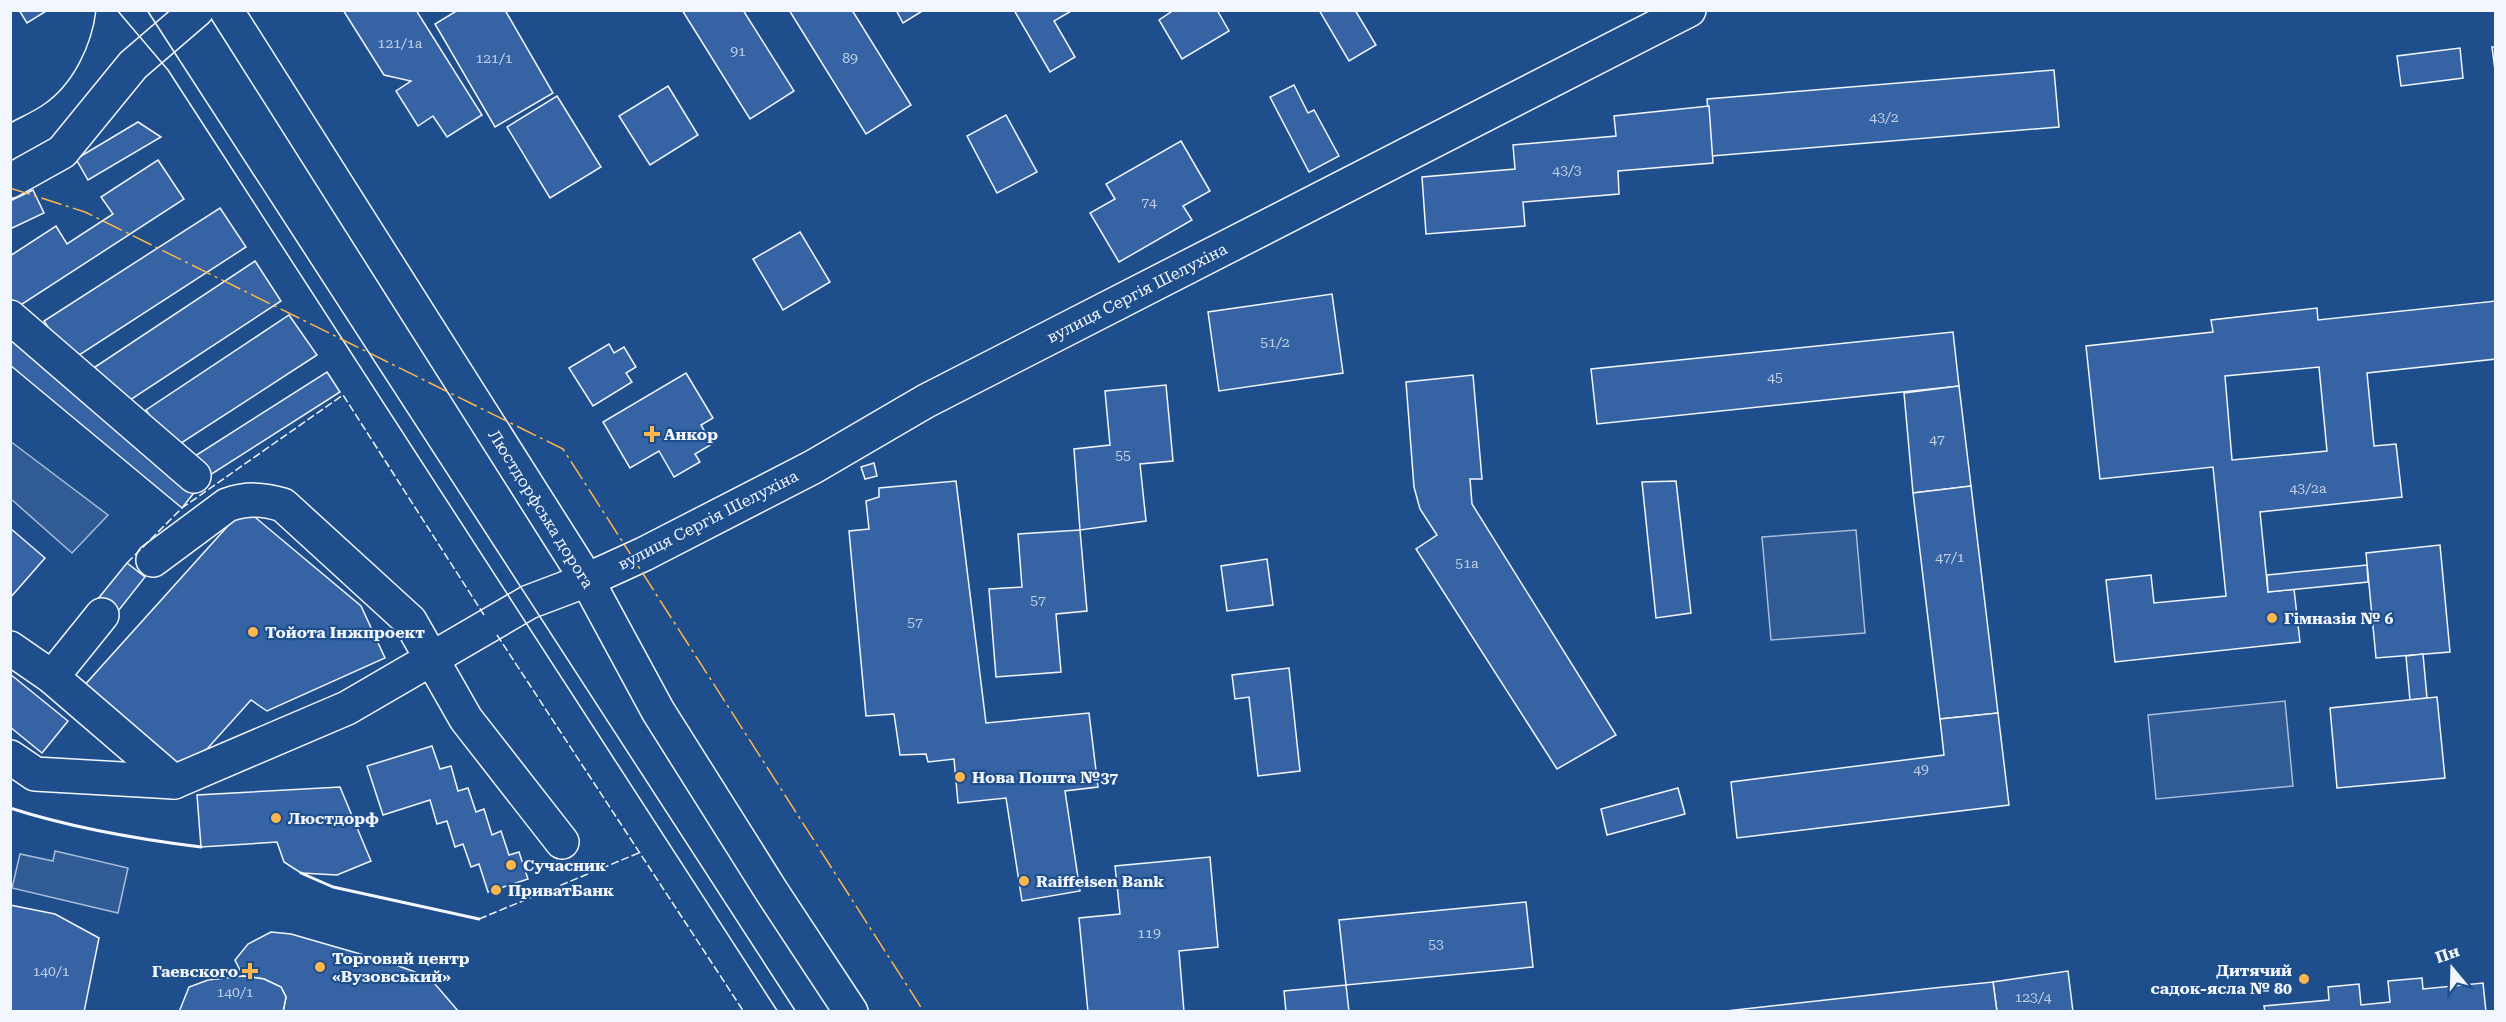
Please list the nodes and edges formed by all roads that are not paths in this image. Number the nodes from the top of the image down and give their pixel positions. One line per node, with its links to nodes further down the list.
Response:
1 (197, 10): 4 (street)
2 (226, 10): 8 (street, Люстдорфська дорога)
3 (1689, 10): 8 (street, вулиця Сергія Шелухіна)
4 (10, 181)
5 (10, 317): 6 (street)
6 (194, 476)
7 (153, 560): 11 (street)
8 (587, 580): 11 (street, вулиця Сергія Шелухіна); 16 (street, Люстдорфська дорога)
9 (102, 615): 12 (street)
10 (10, 648): 12 (street)
11 (432, 659): 14 (street, вулиця Сергія Шелухіна); 15 (street)
12 (52, 677): 14 (street)
13 (10, 758): 14 (street)
14 (174, 782)
15 (562, 842)
16 (851, 1011)

